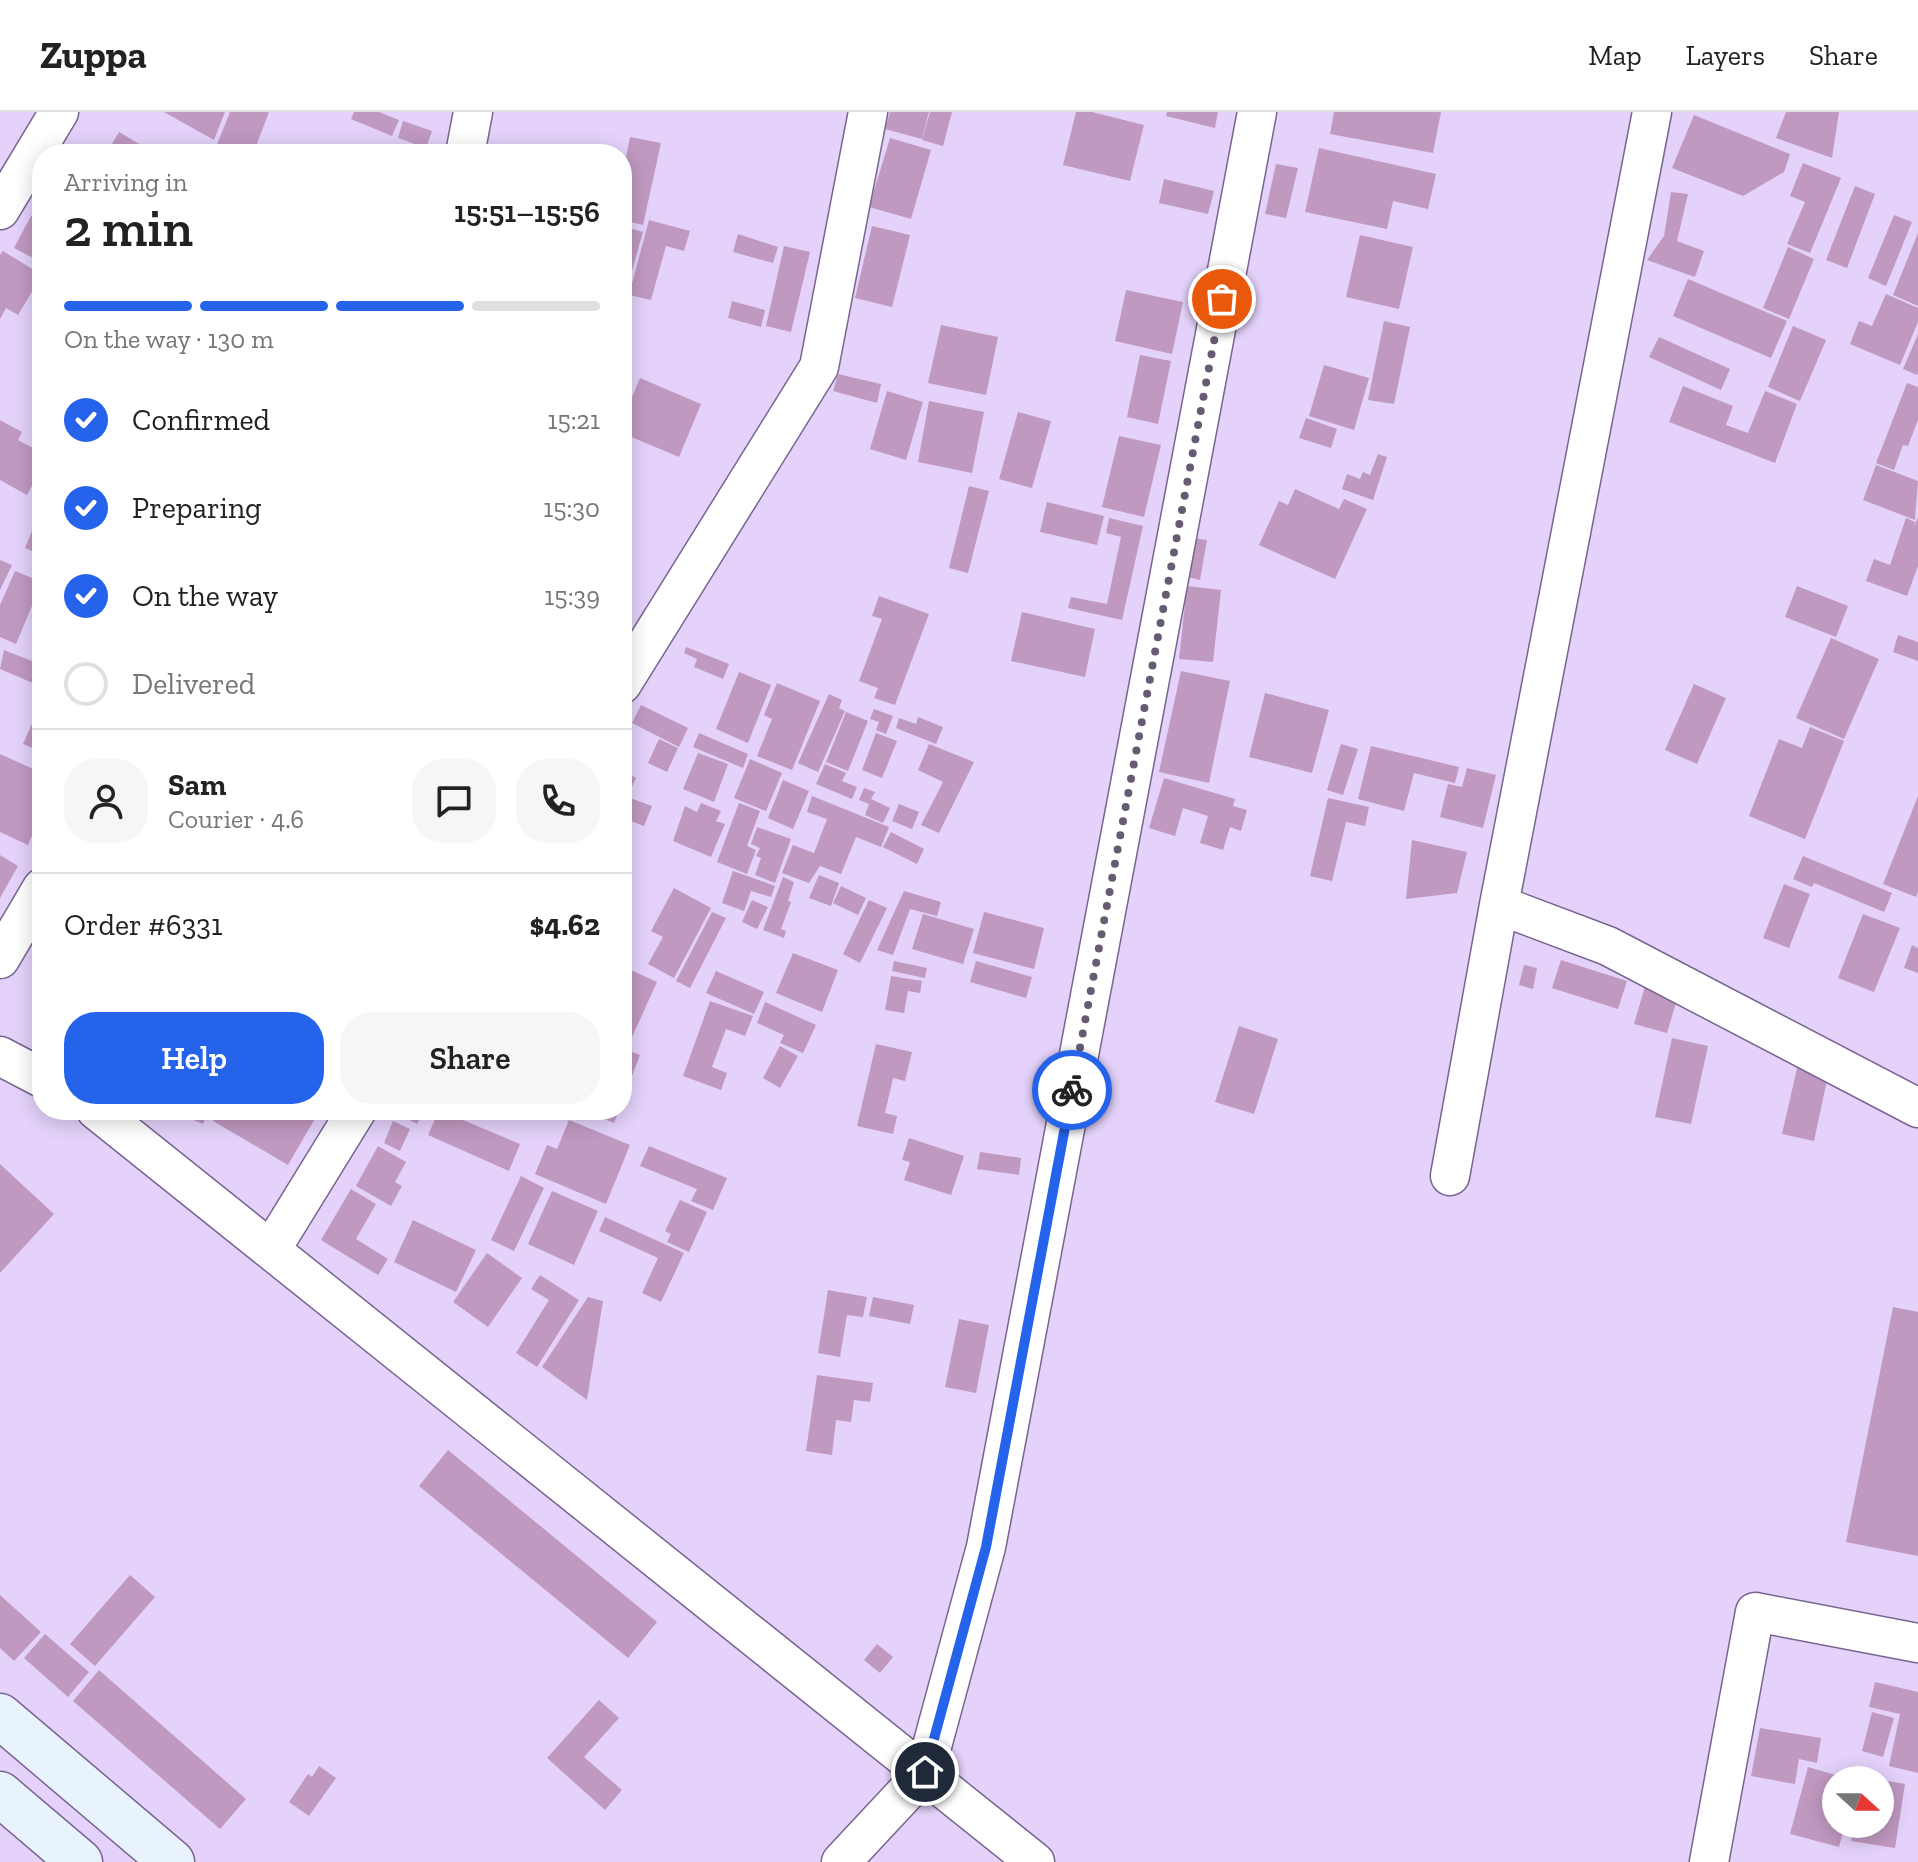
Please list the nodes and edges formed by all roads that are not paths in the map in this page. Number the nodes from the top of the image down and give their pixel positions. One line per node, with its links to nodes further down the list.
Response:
1 (59, 112): 6 (street)
2 (473, 112): 7 (street)
3 (868, 112): 10 (street)
4 (1257, 112): 23 (street)
5 (1652, 112): 12 (street)
6 (40, 144)
7 (467, 144)
8 (32, 157): 9 (street)
9 (0, 210)
10 (632, 668)
11 (32, 905): 13 (street)
12 (1499, 905): 16 (street); 19 (street)
13 (0, 959)
14 (0, 1056): 15 (street)
15 (32, 1073)
16 (1918, 1108)
17 (109, 1120): 20 (street)
18 (351, 1120): 20 (street)
19 (1450, 1176)
20 (272, 1248): 23 (street)
21 (1918, 1643): 29 (street)
22 (0, 1716): 26 (main road)
23 (925, 1772): 27 (street); 28 (street)
24 (0, 1794): 25 (main road)
25 (80, 1862)
26 (172, 1862)
27 (841, 1862)
28 (1035, 1862)
29 (1709, 1862)

